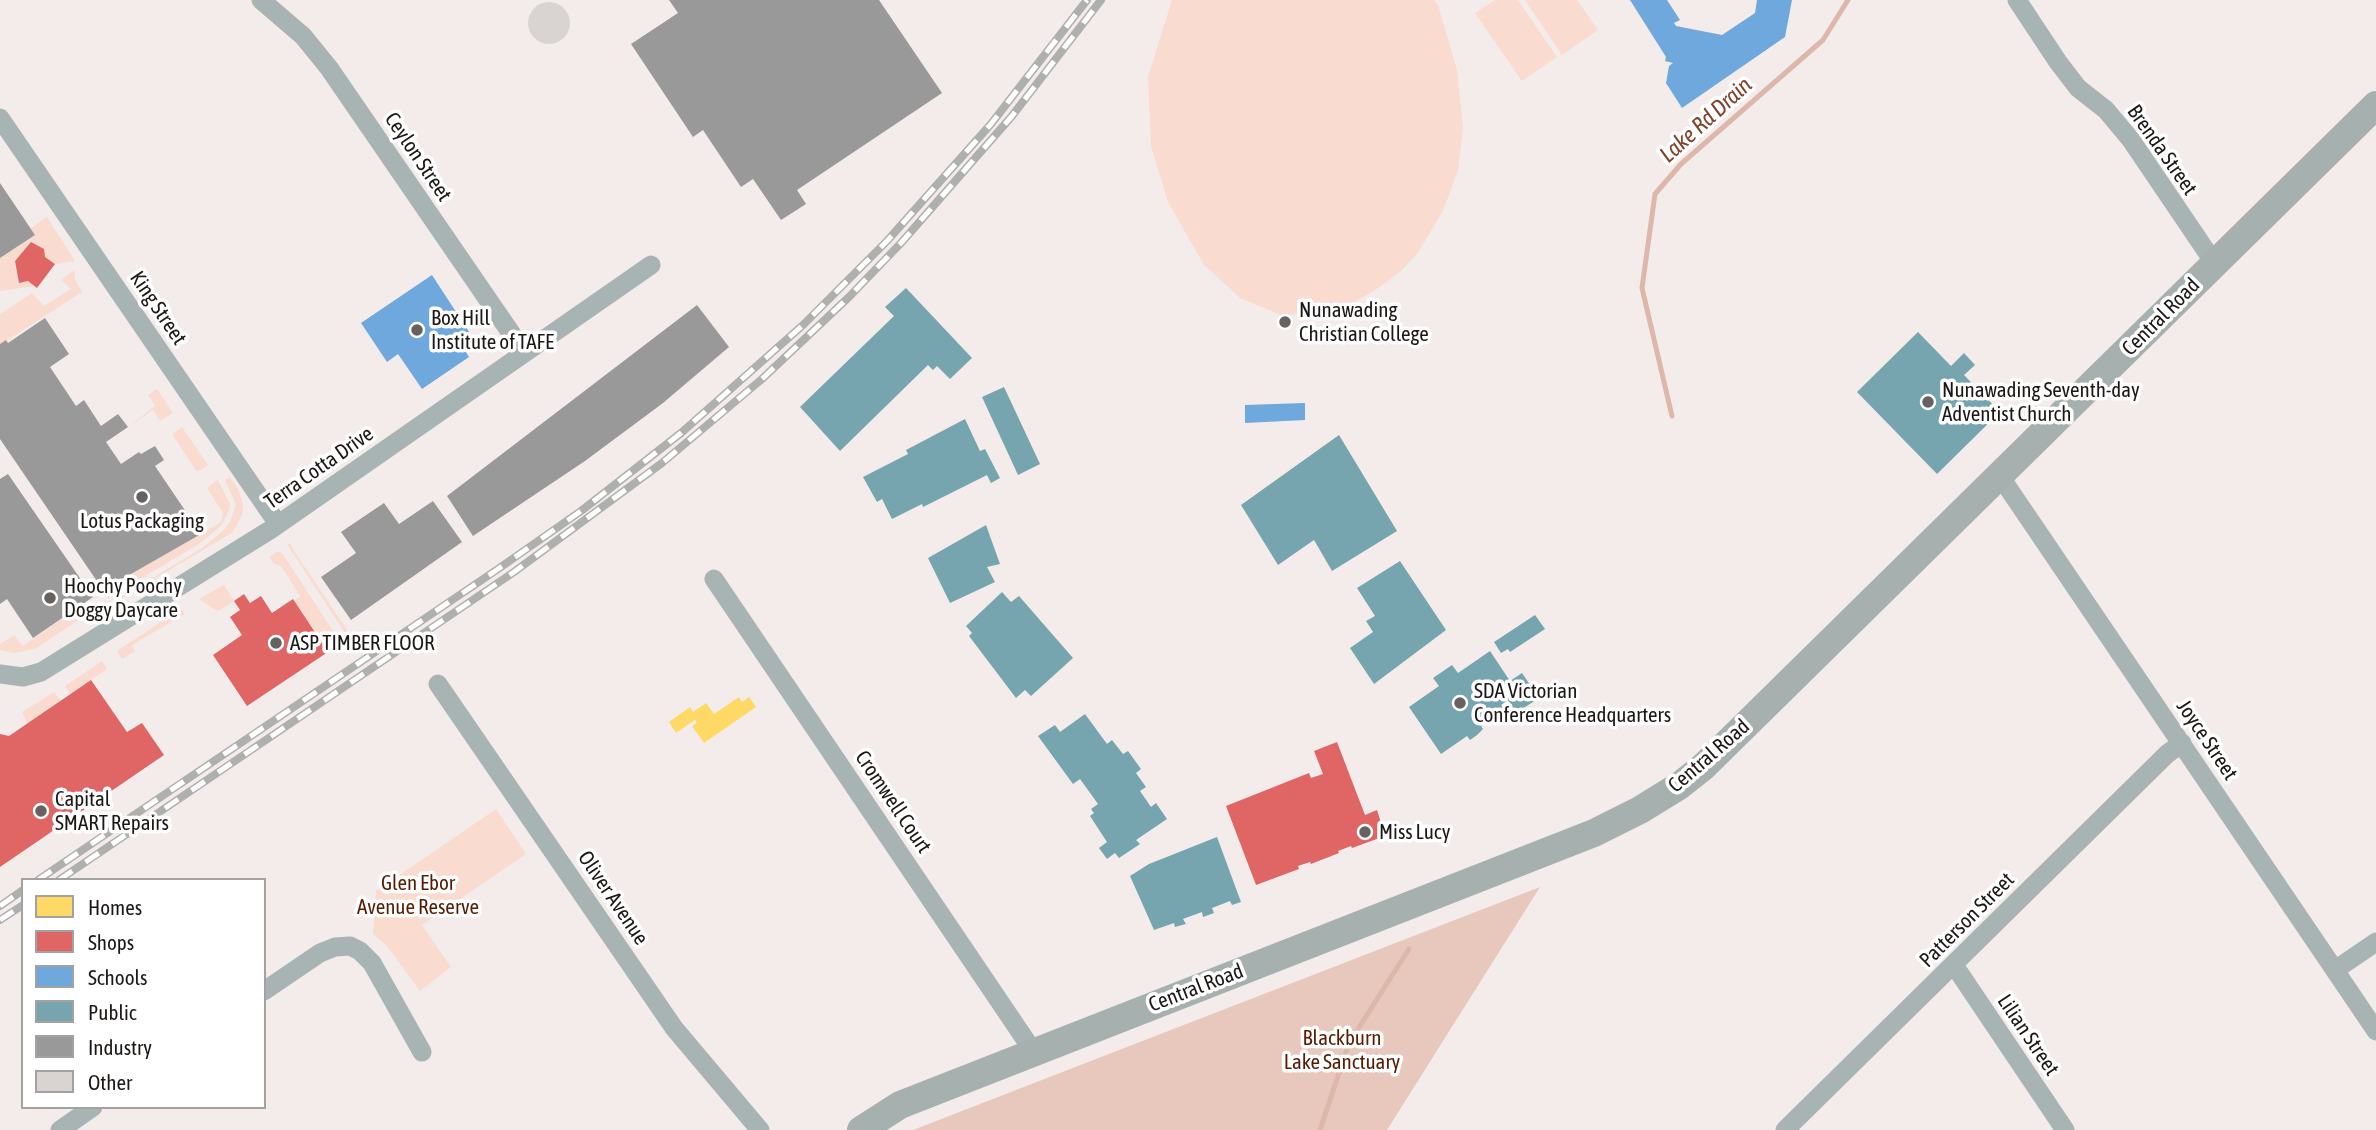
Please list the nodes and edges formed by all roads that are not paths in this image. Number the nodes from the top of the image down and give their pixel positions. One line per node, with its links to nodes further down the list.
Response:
1 (261, 0): 7 (street, Ceylon Street)
2 (2017, 0): 5 (street, Brenda Street)
3 (2376, 105): 5 (street, Central Road)
4 (0, 118): 9 (street, King Street)
5 (2215, 264): 8 (street, Central Road)
6 (651, 265): 7 (street, Terra Cotta Drive)
7 (524, 352): 9 (street, Terra Cotta Drive)
8 (2000, 476): 13 (street, Joyce Street); 19 (street, Central Road)
9 (278, 524): 11 (street, Terra Cotta Drive)
10 (714, 579): 19 (street, Cromwell Court)
11 (0, 674)
12 (438, 684): 23 (street, Oliver Avenue)
13 (2182, 743): 15 (street, Patterson Street); 16 (street, Joyce Street)
14 (2376, 942): 16 (street)
15 (1954, 965): 25 (street, Patterson Street); 26 (street, Lilian Street)
16 (2335, 970): 18 (street, Joyce Street)
17 (266, 990): 20 (street)
18 (2376, 1031)
19 (1033, 1051): 24 (street, Central Road)
20 (422, 1052)
21 (90, 1109): 22 (street)
22 (60, 1130)
23 (760, 1130)
24 (861, 1130)
25 (1785, 1130)
26 (2065, 1130)

